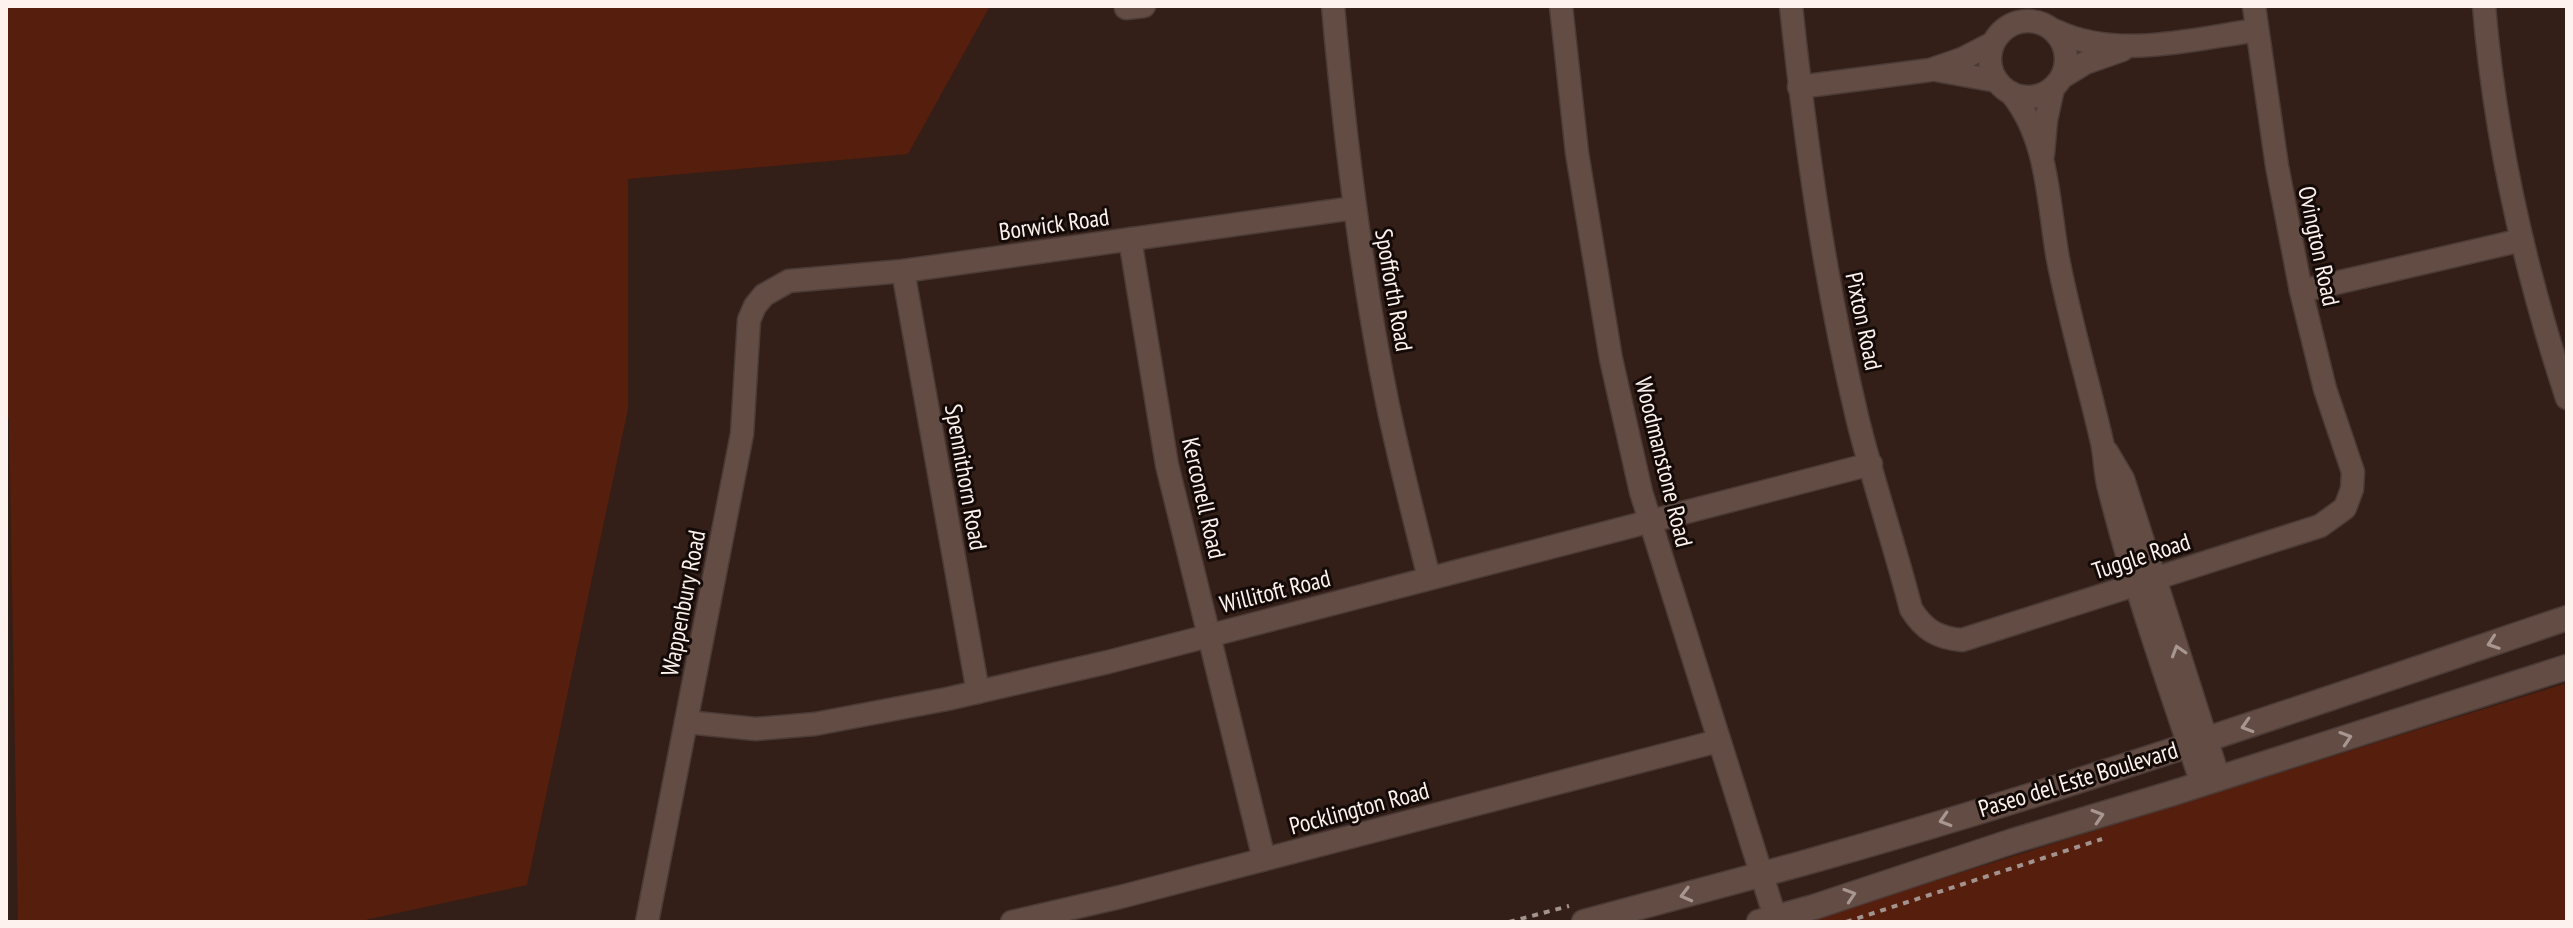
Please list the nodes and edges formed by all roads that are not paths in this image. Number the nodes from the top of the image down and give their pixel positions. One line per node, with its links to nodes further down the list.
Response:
1 (1333, 6): 16 (street, Spofforth Road)
2 (1561, 6): 25 (street, Woodmanstone Road)
3 (1791, 6): 13 (street, Pixton Road)
4 (2011, 6): 9 (street)
5 (2254, 6): 8 (street, Ovington Road)
6 (2484, 6): 18 (street)
7 (2046, 21): 9 (street); 10 (street); 12 (street)
8 (2257, 30): 10 (street); 20 (street, Ovington Road)
9 (1999, 36): 11 (street); 14 (street)
10 (2131, 47): 12 (street)
11 (1930, 70): 13 (street); 14 (street)
12 (2057, 83): 14 (street); 15 (street)
13 (1799, 87): 23 (street, Pixton Road)
14 (2004, 87): 15 (street)
15 (2043, 159): 27 (street)
16 (1354, 208): 17 (street, Borwick Road); 26 (street, Spofforth Road)
17 (1130, 239): 19 (street, Borwick Road); 30 (street, Kerconell Road)
18 (2522, 240): 20 (street); 22 (street)
19 (903, 271): 21 (street, Borwick Road); 32 (street, Spennithorn Road)
20 (2301, 291): 24 (street, Ovington Road)
21 (764, 295): 33 (street, Wappenbury Road)
22 (2567, 398)
23 (1871, 464): 25 (street, Willitoft Road); 29 (street, Pixton Road)
24 (2351, 491): 27 (street, Tuggle Road)
25 (1649, 521): 26 (street, Willitoft Road); 34 (street, Woodmanstone Road)
26 (1429, 578): 30 (street, Willitoft Road)
27 (2146, 582): 29 (street, Tuggle Road); 35 (street)
28 (2567, 618): 35 (main road, Paseo del Este Boulevard, one-way to 35)
29 (1932, 632)
30 (1210, 635): 32 (street, Willitoft Road); 37 (street, Kerconell Road)
31 (2567, 667): 36 (main road, Paseo del Este Boulevard, one-way to 31)
32 (978, 692): 33 (street, Willitoft Road)
33 (686, 722): 40 (street, Wappenbury Road)
34 (1718, 741): 37 (street, Pocklington Road); 38 (street, Woodmanstone Road)
35 (2198, 742): 36 (street); 38 (main road, Paseo del Este Boulevard, one-way to 38)
36 (2211, 781): 39 (main road, Paseo del Este Boulevard, one-way to 36)
37 (1264, 859): 41 (street, Pocklington Road)
38 (1761, 874): 39 (street, Woodmanstone Road); 42 (main road, Paseo del Este Boulevard, one-way to 42)
39 (1767, 920)
40 (647, 922)
41 (1012, 922)
42 (1584, 922)

